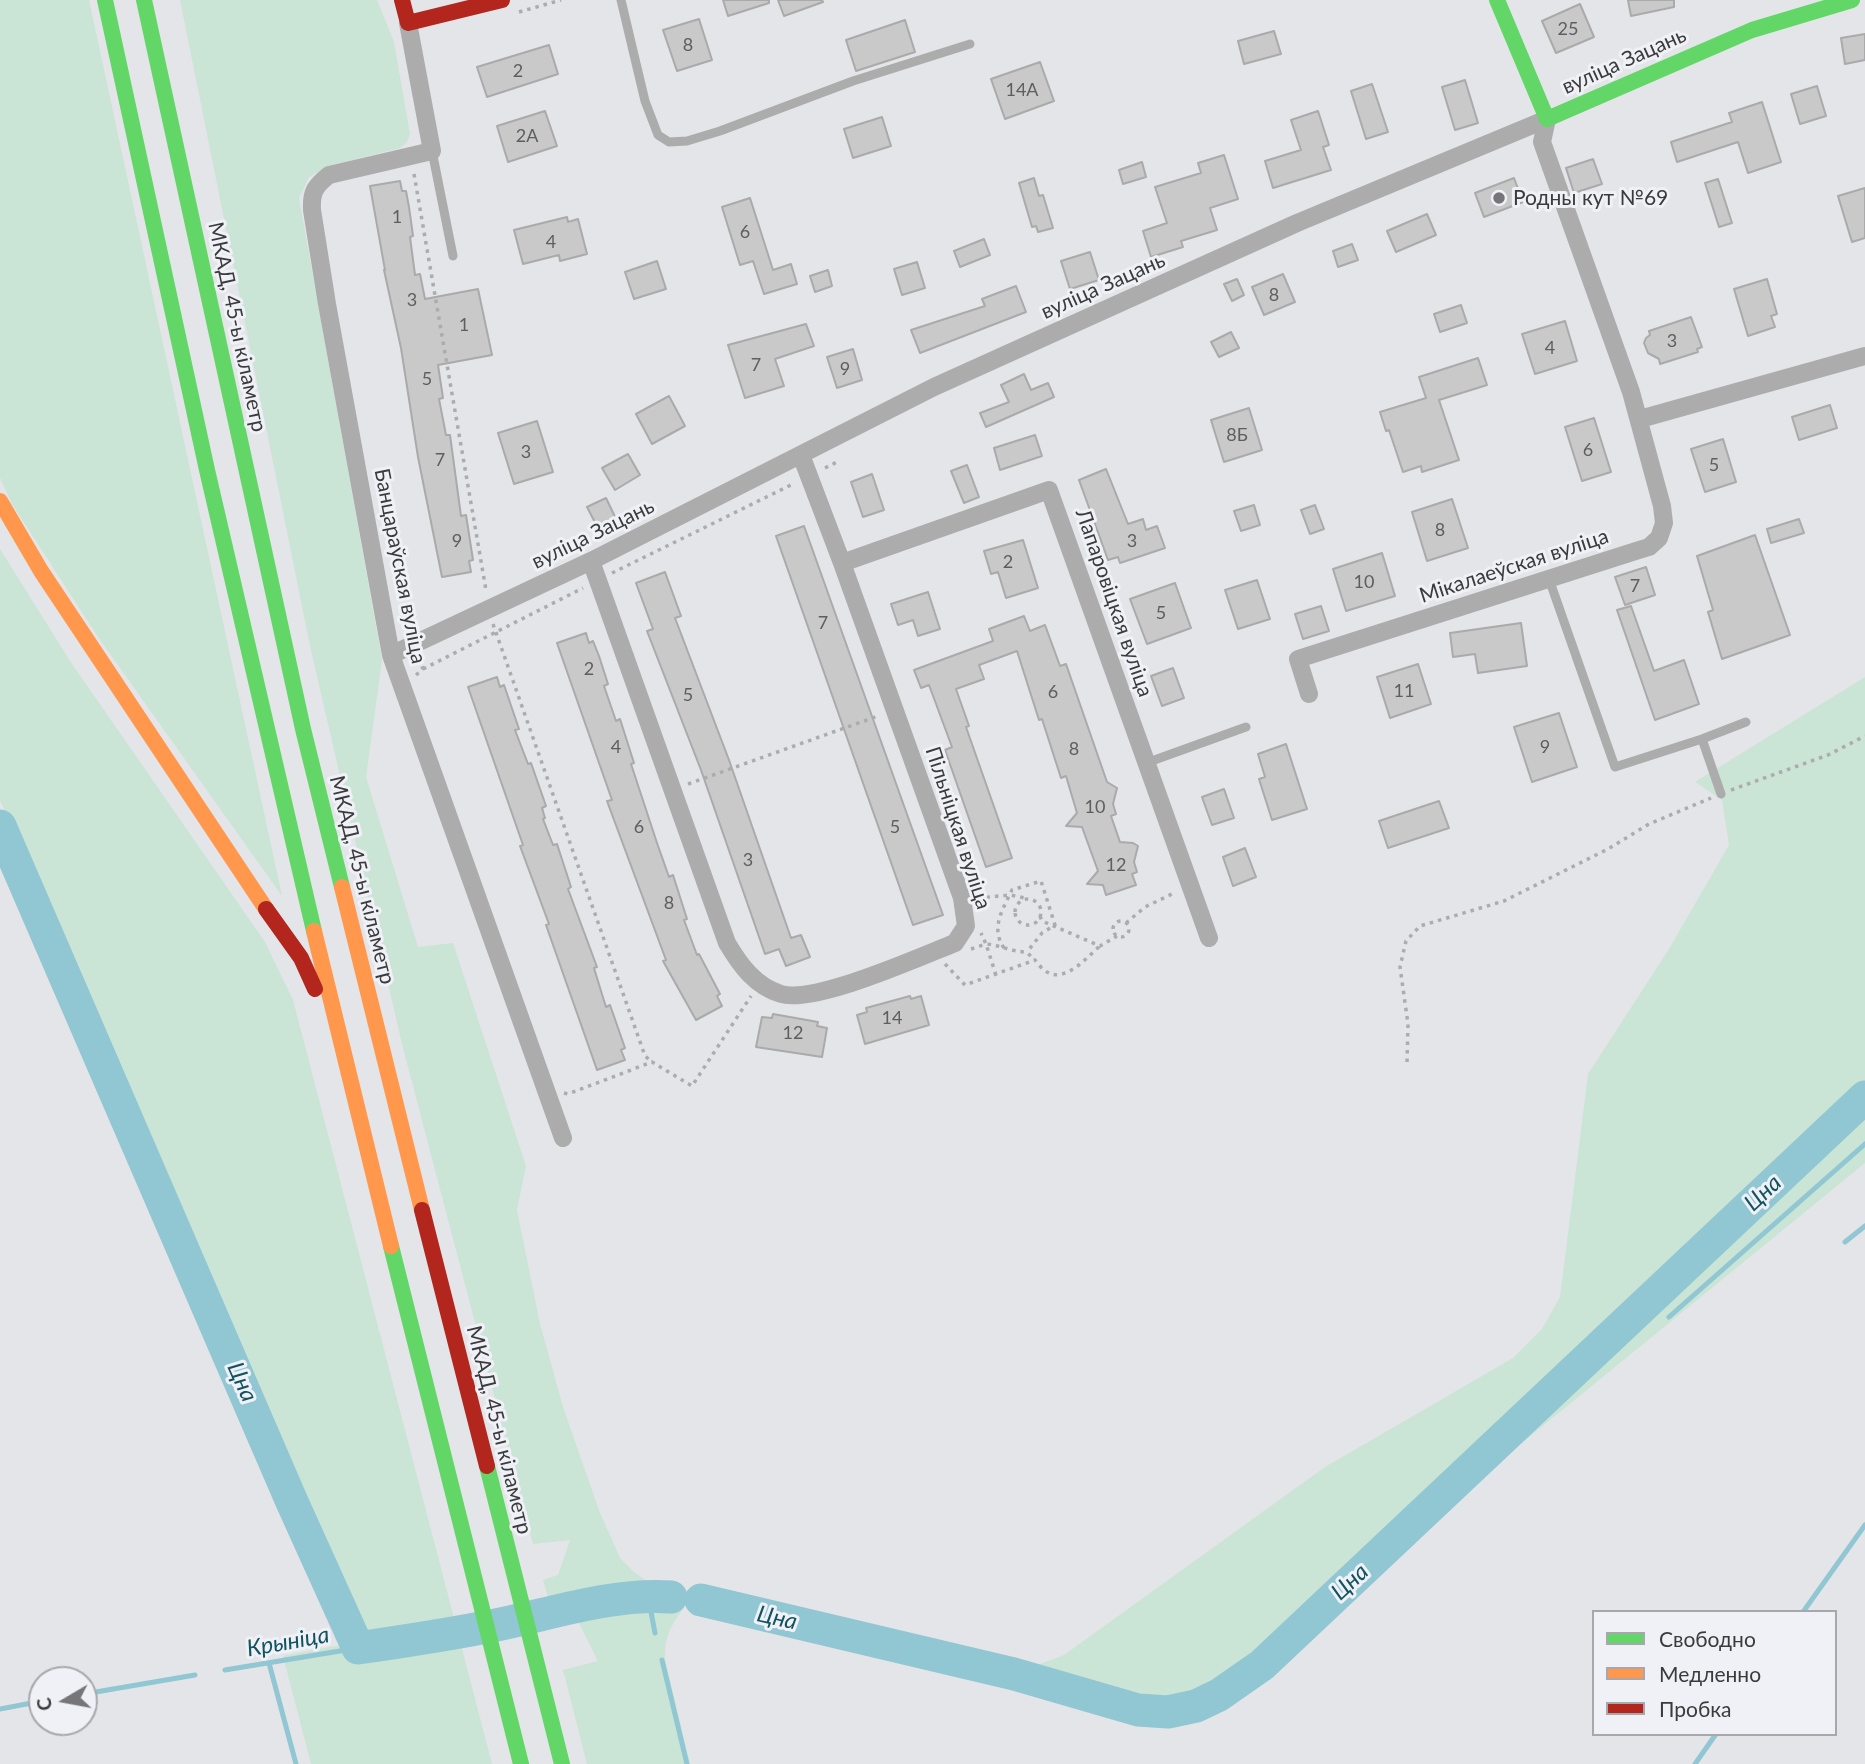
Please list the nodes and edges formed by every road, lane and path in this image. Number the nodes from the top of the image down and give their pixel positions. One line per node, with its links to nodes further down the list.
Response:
1 (105, 0): 60 (main road)
2 (144, 0): 66 (main road, МКАД, 45-ы кіламетр)
3 (402, 0): 10 (main road)
4 (502, 0): 10 (main road)
5 (561, 0): 9 (path)
6 (621, 0): 11 (lane)
7 (1497, 0): 12 (main road)
8 (1852, 0): 12 (main road, вуліца Зацань)
9 (513, 14)
10 (408, 23): 13 (street)
11 (970, 44)
12 (1547, 118): 17 (street, Мікалаеўская вуліца); 18 (street, вуліца Зацань)
13 (432, 151): 15 (lane); 29 (street, Банцараўская вуліца)
14 (417, 169): 26 (path)
15 (453, 256)
16 (1865, 356): 17 (street)
17 (1640, 419): 24 (street, Мікалаеўская вуліца)
18 (801, 455): 20 (street, Пільніцкая вуліца); 22 (street, вуліца Зацань)
19 (839, 461): 20 (path)
20 (809, 476): 23 (street, Пільніцкая вуліца); 25 (path)
21 (0, 501): 60 (main road)
22 (591, 561): 25 (street, Пільніцкая вуліца); 26 (street, вуліца Зацань)
23 (842, 563): 33 (street, Пільніцкая вуліца); 38 (street, Лапаровіцкая вуліца)
24 (1549, 579): 32 (street, Мікалаеўская вуліца); 37 (lane)
25 (598, 580): 27 (path); 39 (street, Пільніцкая вуліца)
26 (487, 604): 27 (path); 28 (street, вуліца Зацань)
27 (495, 632): 30 (path); 61 (path)
28 (414, 646): 29 (street, вуліца Зацань); 30 (path)
29 (391, 655): 64 (street, Банцараўская вуліца)
30 (423, 669): 31 (path)
31 (413, 687)
32 (1309, 694)
33 (894, 710): 39 (path); 43 (street, Пільніцкая вуліца)
34 (1746, 722): 37 (lane)
35 (1246, 727): 38 (lane)
36 (1865, 736): 40 (path)
37 (1702, 739): 40 (lane)
38 (1146, 763): 41 (street, Лапаровіцкая вуліца)
39 (673, 789): 59 (street, Пільніцкая вуліца)
40 (1721, 794): 62 (path)
41 (1190, 885): 47 (path); 50 (street, Лапаровіцкая вуліца)
42 (1010, 895): 43 (path); 44 (path); 48 (path); 53 (path)
43 (962, 898): 54 (street, Пільніцкая вуліца)
44 (1026, 899): 45 (path); 45 (path)
45 (1040, 916): 48 (path)
46 (977, 921): 51 (path)
47 (1126, 923): 49 (path); 49 (path)
48 (1055, 925): 52 (path); 56 (path)
49 (1117, 936): 52 (path)
50 (1209, 939)
51 (986, 944): 53 (path); 55 (path); 58 (path)
52 (1100, 946): 57 (path)
53 (1003, 948): 56 (path)
54 (939, 949): 58 (path); 59 (street, Пільніцкая вуліца)
55 (964, 952)
56 (1027, 952): 57 (path)
57 (1035, 960): 58 (path)
58 (996, 975)
59 (759, 982): 61 (path)
60 (340, 1045): 65 (main road)
61 (652, 1062): 63 (path)
62 (1407, 1062)
63 (560, 1093)
64 (563, 1138)
65 (521, 1764)
66 (562, 1764)

